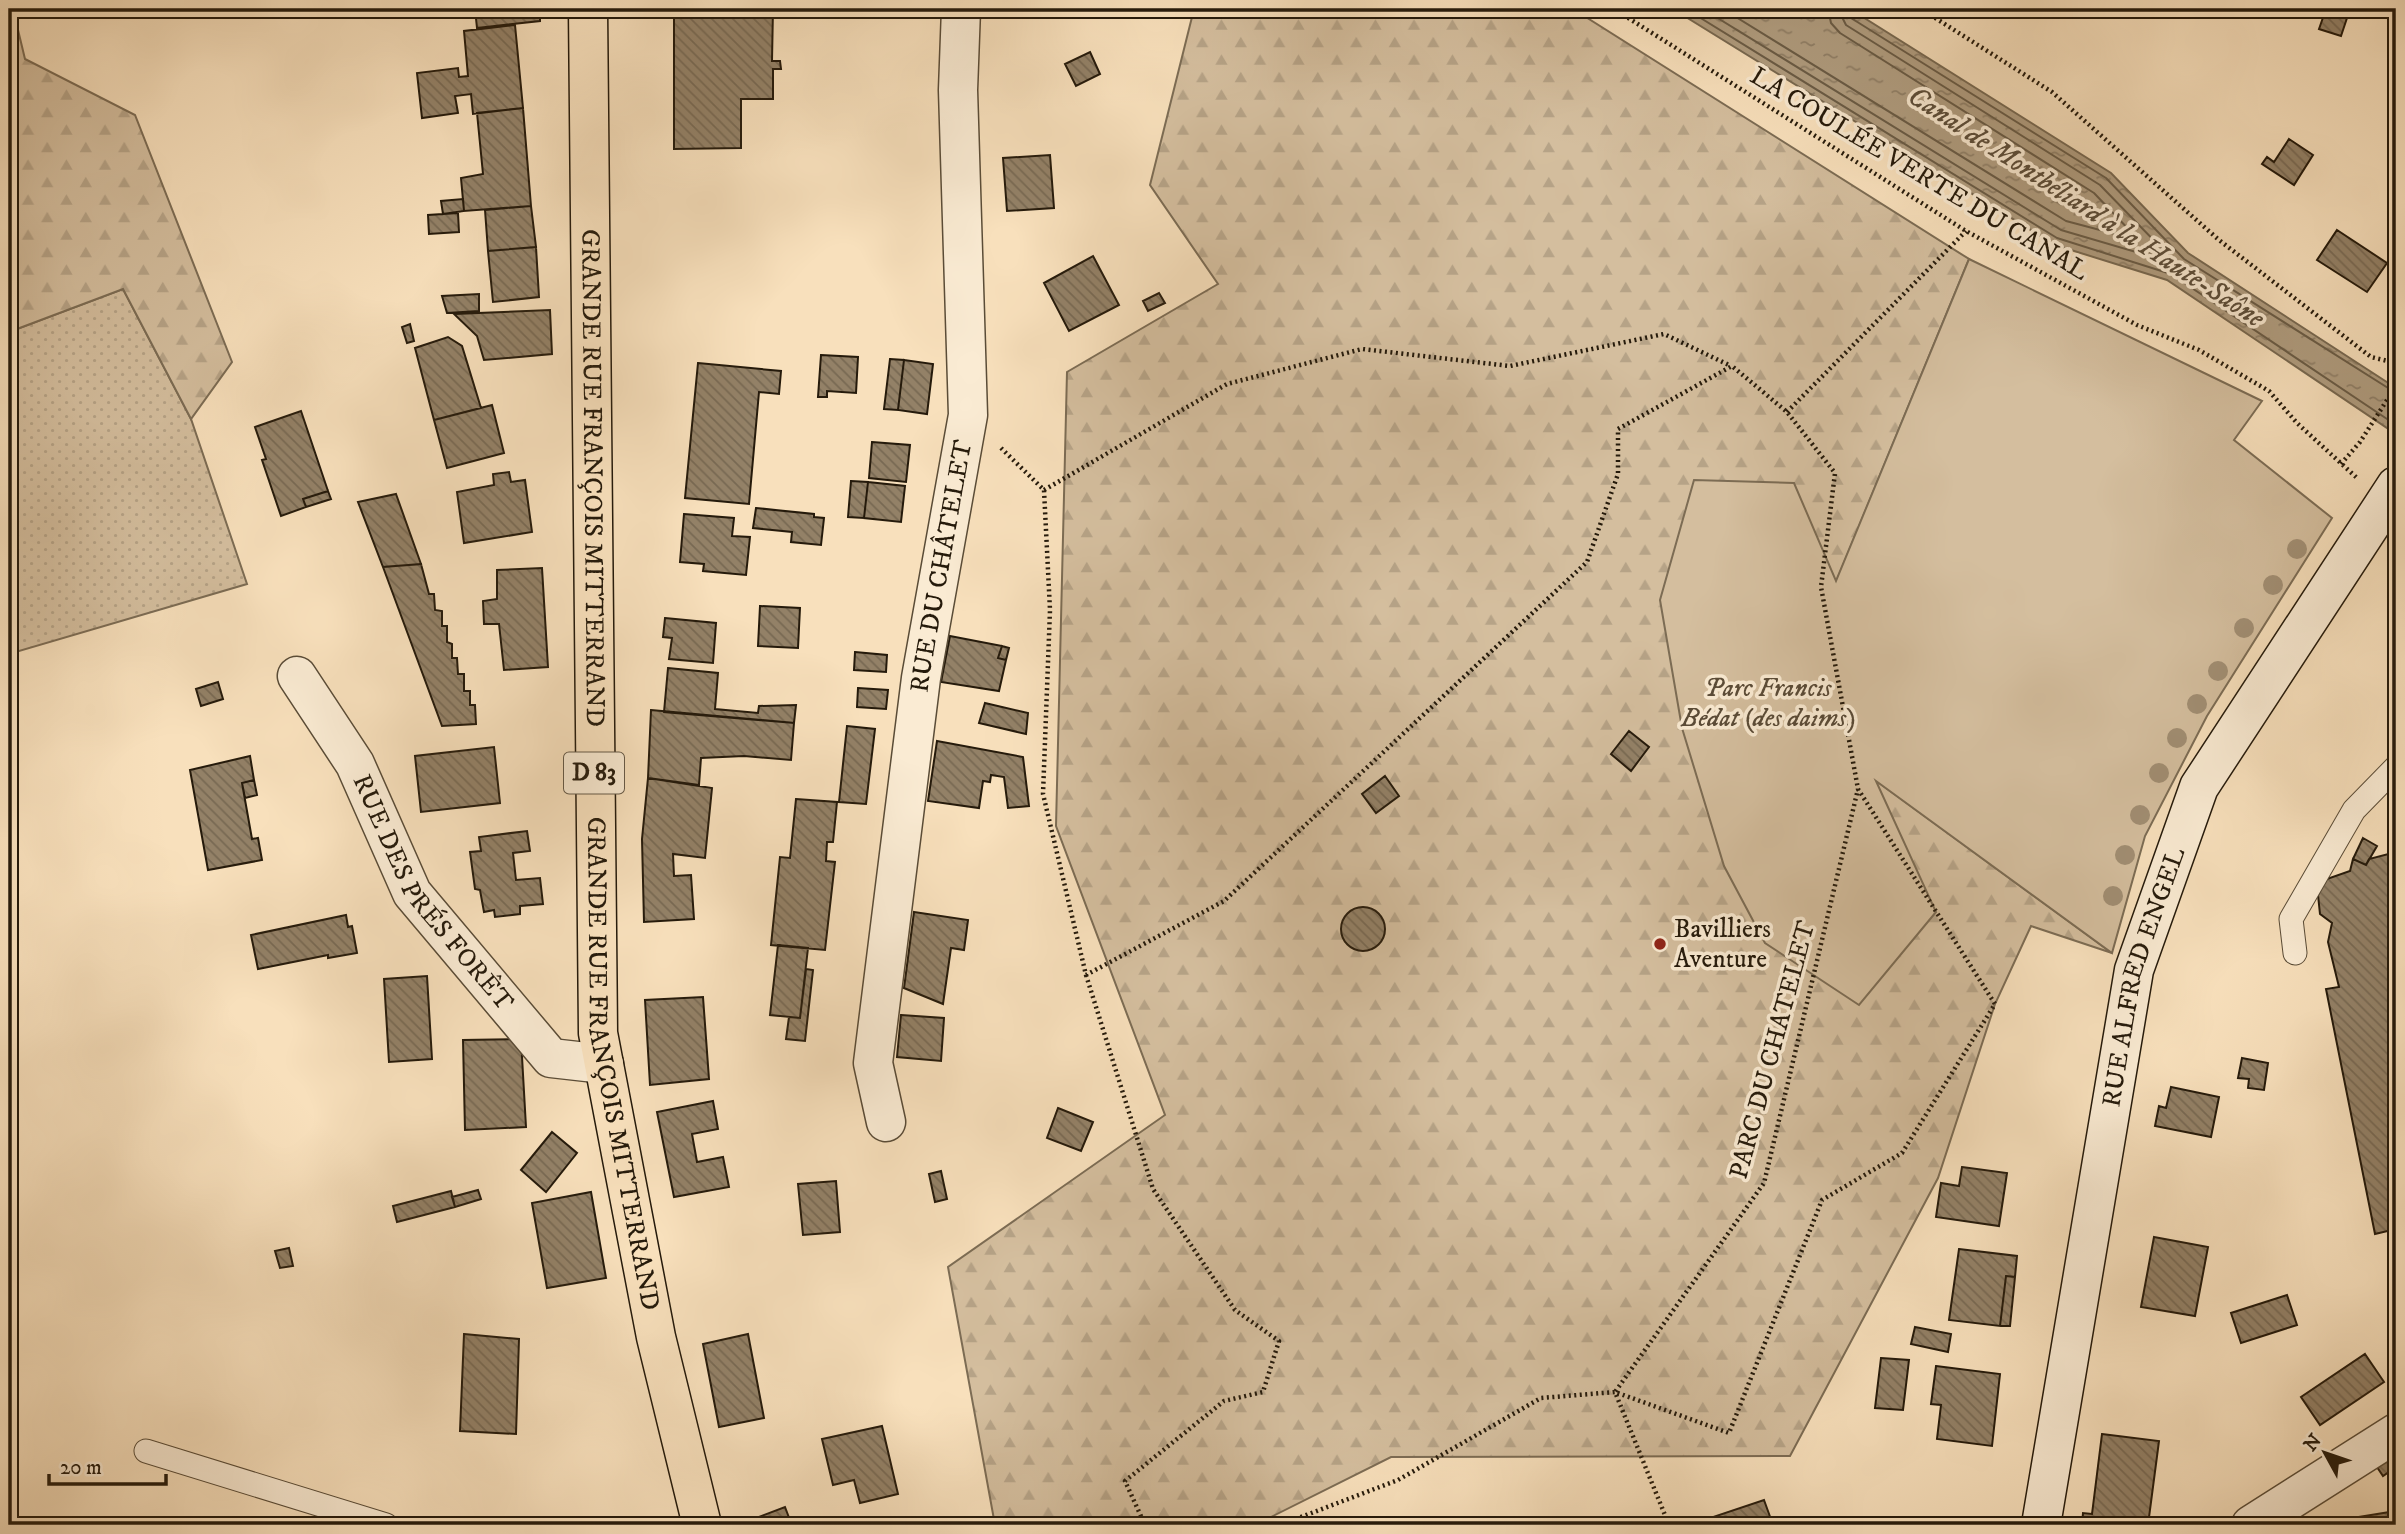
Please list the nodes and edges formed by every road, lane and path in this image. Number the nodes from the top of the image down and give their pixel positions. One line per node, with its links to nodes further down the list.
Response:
1 (588, 9): 18 (main road, GRANDE RUE FRANÇOIS MITTERRAND / D 83)
2 (961, 9): 10 (street, RUE DU CHÂTELET)
3 (1614, 9): 5 (path, LA COULÉE VERTE DU CANAL)
4 (1921, 9): 6 (path)
5 (1966, 231): 8 (path, LA COULÉE VERTE DU CANAL); 9 (path)
6 (2396, 363)
7 (1732, 366): 9 (path); 12 (path); 17 (path)
8 (2396, 387)
9 (1787, 412): 15 (path)
10 (968, 415): 12 (path); 19 (street, RUE DU CHÂTELET)
11 (2396, 486): 28 (street, RUE ALFRED ENGEL)
12 (1044, 490): 17 (path)
13 (297, 676): 18 (street, RUE DES PRÉS FORÊT)
14 (2396, 767): 16 (lane)
15 (1858, 789): 20 (path, PARC DU CHATELET); 20 (path)
16 (2295, 953)
17 (1086, 975): 25 (path)
18 (604, 1064): 24 (main road, GRANDE RUE FRANÇOIS MITTERRAND / D 83)
19 (886, 1122)
20 (1615, 1392): 26 (path); 27 (path)
21 (2396, 1433): 29 (street)
22 (146, 1451): 23 (lane)
23 (386, 1525)
24 (702, 1525)
25 (1145, 1525)
26 (1280, 1525)
27 (1670, 1525)
28 (2041, 1525)
29 (2251, 1525)

